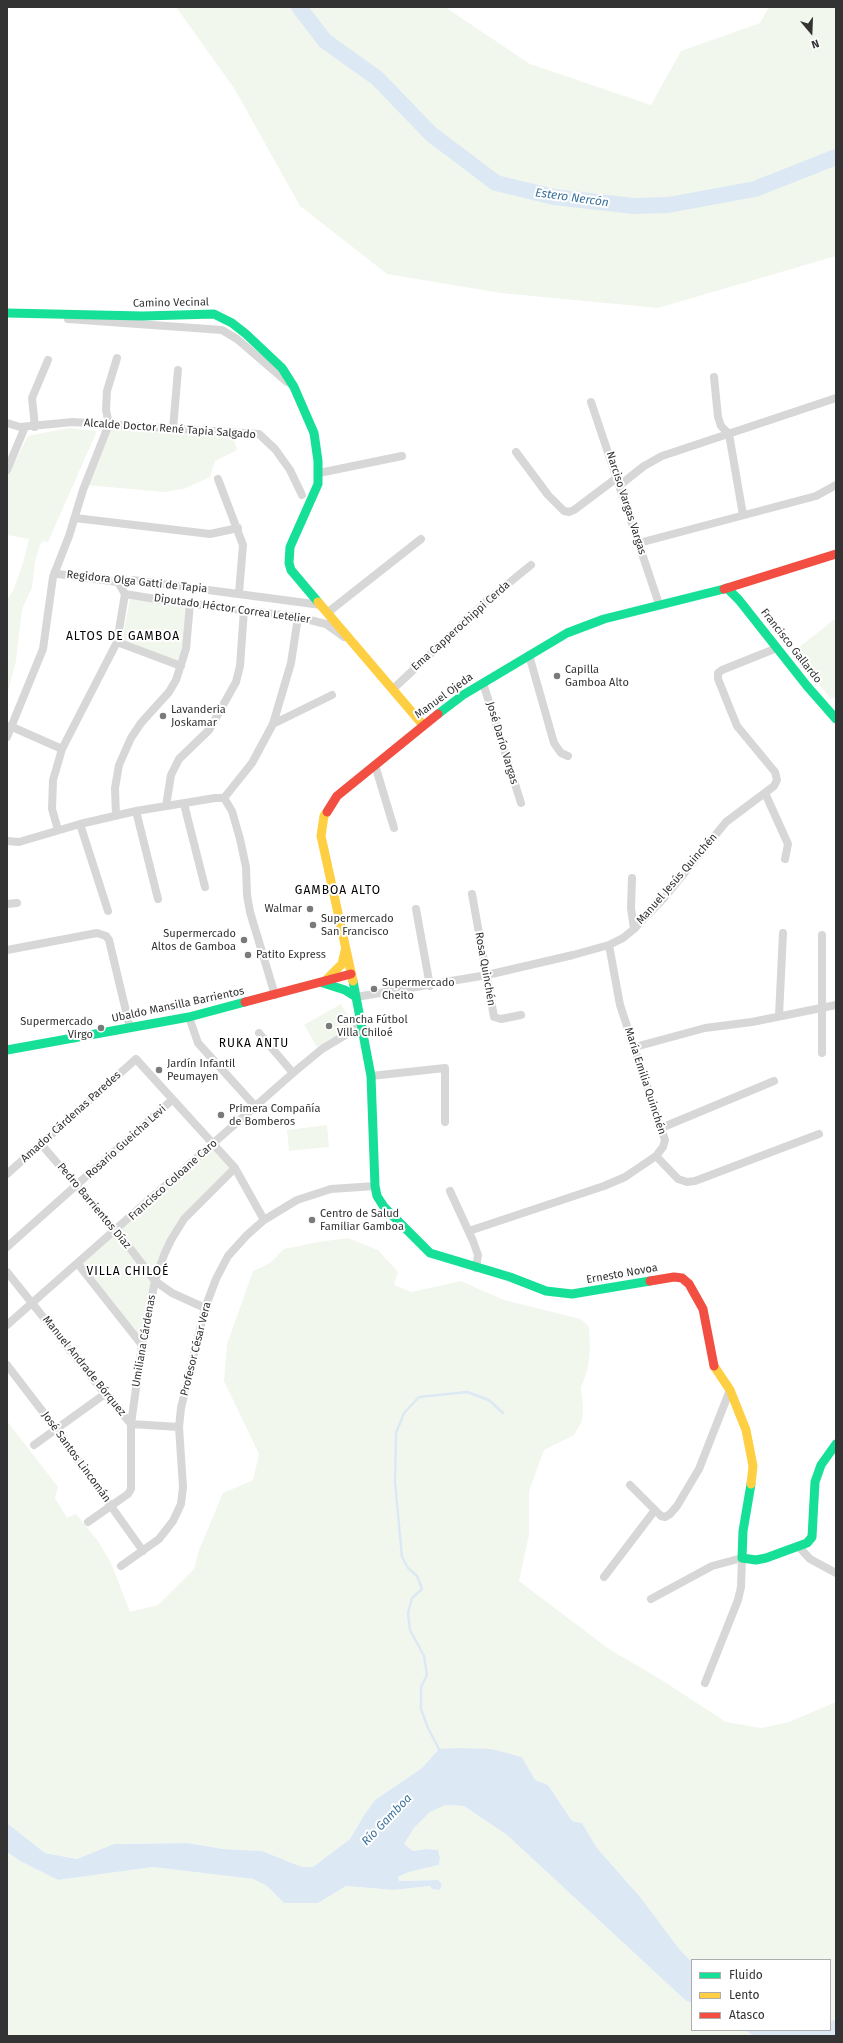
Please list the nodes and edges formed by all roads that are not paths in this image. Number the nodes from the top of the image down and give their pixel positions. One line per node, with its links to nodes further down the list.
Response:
1 (7, 313): 2 (street, Camino Vecinal)
2 (43, 313): 7 (street); 19 (street, Camino Vecinal)
3 (117, 358): 11 (street)
4 (48, 360): 13 (street)
5 (178, 370): 14 (street)
6 (714, 377): 15 (street)
7 (292, 394)
8 (836, 398): 15 (street)
9 (591, 402): 21 (street, Narciso Vargas Vargas)
10 (7, 423): 12 (street, Alcalde Doctor René Tapia Salgado)
11 (109, 424): 13 (street, Alcalde Doctor René Tapia Salgado); 14 (street, Alcalde Doctor René Tapia Salgado); 25 (street)
12 (25, 427): 13 (street, Alcalde Doctor René Tapia Salgado); 18 (street)
13 (35, 427)
14 (173, 429): 23 (street, Alcalde Doctor René Tapia Salgado)
15 (729, 434): 21 (street); 24 (street)
16 (516, 452): 21 (street)
17 (402, 456): 19 (street)
18 (7, 470)
19 (319, 473): 38 (street, Camino Vecinal)
20 (218, 479): 26 (street)
21 (619, 481): 28 (street, Narciso Vargas Vargas)
22 (836, 485): 24 (street)
23 (302, 495)
24 (743, 515): 28 (street)
25 (75, 518): 26 (street); 31 (street)
26 (238, 528): 34 (street)
27 (421, 539): 38 (street)
28 (639, 543): 37 (street, Narciso Vargas Vargas)
29 (836, 554): 33 (street, Manuel Ojeda)
30 (531, 565): 47 (street, Ema Capperochippi Cerda)
31 (56, 571): 32 (street, Regidora Olga Gatti de Tapia); 52 (street, Regidora Olga Gatti de Tapia)
32 (118, 582): 34 (street, Regidora Olga Gatti de Tapia); 35 (street)
33 (727, 588): 37 (street, Manuel Ojeda); 43 (street, Francisco Gallardo)
34 (239, 593): 38 (street, Regidora Olga Gatti de Tapia)
35 (125, 594): 36 (street, Diputado Héctor Correa Letelier); 41 (street)
36 (190, 602): 39 (street, Diputado Héctor Correa Letelier); 45 (street)
37 (659, 604): 44 (street, Manuel Ojeda)
38 (324, 609): 42 (street, Camino Vecinal)
39 (244, 610): 40 (street, Diputado Héctor Correa Letelier); 61 (street)
40 (298, 617): 42 (street, Diputado Héctor Correa Letelier); 50 (street)
41 (117, 642): 45 (street); 54 (street)
42 (355, 646): 47 (street, Camino Vecinal)
43 (777, 648): 49 (street, Francisco Gallardo); 57 (street, Manuel Jesús Quinchén)
44 (529, 654): 46 (street, Manuel Ojeda); 55 (street)
45 (181, 666): 63 (street)
46 (483, 682): 51 (street, Manuel Ojeda); 59 (street, José Darío Vargas)
47 (393, 689): 51 (street, Camino Vecinal)
48 (332, 695): 50 (street)
49 (836, 719)
50 (273, 724): 58 (street)
51 (423, 725): 56 (street, Manuel Ojeda)
52 (10, 726): 53 (street, Regidora Olga Gatti de Tapia); 54 (street)
53 (7, 737)
54 (62, 749): 66 (street)
55 (568, 756)
56 (375, 765): 65 (street); 81 (street, Manuel Ojeda)
57 (765, 793): 68 (street); 77 (street, Manuel Jesús Quinchén)
58 (224, 798): 60 (street); 87 (street)
59 (521, 803)
60 (184, 804): 61 (street); 70 (street)
61 (166, 806): 62 (street)
62 (136, 812): 63 (street); 72 (street)
63 (116, 816): 64 (street)
64 (80, 824): 66 (street); 76 (street)
65 (394, 828)
66 (58, 830): 67 (street)
67 (7, 841)
68 (785, 859)
69 (632, 878): 77 (street)
70 (205, 887)
71 (472, 894): 84 (street, Rosa Quinchén)
72 (158, 900)
73 (17, 903): 74 (street)
74 (7, 904)
75 (416, 909): 86 (street)
76 (108, 910)
77 (634, 929): 80 (street, Manuel Jesús Quinchén)
78 (783, 933): 92 (street)
79 (822, 935): 90 (street)
80 (609, 945): 84 (street, Manuel Jesús Quinchén); 97 (street, María Emilia Quinchén)
81 (346, 946): 83 (street, Ernesto Novoa); 85 (street)
82 (7, 950): 95 (street)
83 (351, 974): 85 (street, Ubaldo Mansilla Barrientos); 88 (street, Ernesto Novoa)
84 (487, 975): 86 (street, Manuel Jesús Quinchén); 91 (street, Rosa Quinchén)
85 (323, 983): 87 (street, Ubaldo Mansilla Barrientos); 88 (street)
86 (430, 986): 88 (street, Manuel Jesús Quinchén)
87 (275, 995): 93 (street, Ubaldo Mansilla Barrientos)
88 (356, 997): 94 (street, Ernesto Novoa)
89 (836, 1005): 90 (street)
90 (821, 1008): 92 (street); 99 (street)
91 (521, 1015)
92 (779, 1016): 97 (street)
93 (189, 1017): 95 (street, Ubaldo Mansilla Barrientos); 104 (street)
94 (362, 1025): 100 (street, Francisco Coloane Caro); 101 (street, Ernesto Novoa)
95 (130, 1028): 98 (street, Ubaldo Mansilla Barrientos)
96 (259, 1033): 100 (street)
97 (635, 1046): 106 (street, María Emilia Quinchén)
98 (10, 1050)
99 (822, 1053)
100 (293, 1073): 104 (street, Francisco Coloane Caro)
101 (371, 1076): 105 (street); 114 (street, Ernesto Novoa)
102 (774, 1081): 106 (street)
103 (172, 1100): 108 (street, Amador Cárdenas Paredes); 109 (street); 113 (street, Rosario Gueicha Levi)
104 (255, 1106): 109 (street, Francisco Coloane Caro)
105 (445, 1122)
106 (661, 1128): 110 (street, María Emilia Quinchén)
107 (819, 1134): 110 (street)
108 (41, 1144): 112 (street, Amador Cárdenas Paredes); 113 (street, Pedro Barrientos Díaz)
109 (214, 1144): 111 (street); 117 (street, Francisco Coloane Caro)
110 (656, 1156): 118 (street)
111 (235, 1168): 116 (street); 123 (street, Umiliana Cárdenas)
112 (7, 1174)
113 (78, 1185): 117 (street, Pedro Barrientos Díaz); 119 (street, Rosario Gueicha Levi)
114 (375, 1186): 116 (street, Profesor César Vera); 121 (street, Ernesto Novoa)
115 (450, 1191): 118 (street)
116 (264, 1220): 125 (street, Profesor César Vera)
117 (116, 1231): 120 (street, Francisco Coloane Caro); 123 (street, Pedro Barrientos Díaz)
118 (469, 1231): 121 (street)
119 (7, 1247)
120 (78, 1264): 124 (street, Francisco Coloane Caro); 127 (street)
121 (476, 1268): 129 (street, Ernesto Novoa)
122 (7, 1272): 124 (street, Manuel Andrade Bórquez)
123 (155, 1281): 125 (street, Pedro Barrientos Díaz); 127 (street, Umiliana Cárdenas)
124 (33, 1302): 126 (street, Francisco Coloane Caro); 130 (street, Manuel Andrade Bórquez)
125 (205, 1308): 132 (street, Profesor César Vera)
126 (7, 1325)
127 (142, 1345): 131 (street, Umiliana Cárdenas)
128 (7, 1365): 133 (street, José Santos Lincomán)
129 (730, 1390): 138 (street); 142 (street, Ernesto Novoa)
130 (105, 1394): 131 (street, Manuel Andrade Bórquez); 133 (street)
131 (131, 1424): 132 (street, Manuel Andrade Bórquez); 137 (street, Umiliana Cárdenas)
132 (179, 1428): 141 (street, Profesor César Vera)
133 (56, 1429): 135 (street); 137 (street, José Santos Lincomán)
134 (836, 1444): 140 (street)
135 (34, 1445)
136 (630, 1485): 138 (street)
137 (111, 1506): 139 (street, Umiliana Cárdenas); 141 (street, José Santos Lincomán)
138 (655, 1510): 145 (street)
139 (88, 1522)
140 (798, 1546): 142 (street); 144 (street)
141 (143, 1551): 143 (street, Profesor César Vera)
142 (742, 1558): 146 (street); 147 (street)
143 (121, 1566)
144 (836, 1573)
145 (604, 1577)
146 (652, 1599)
147 (705, 1683)

